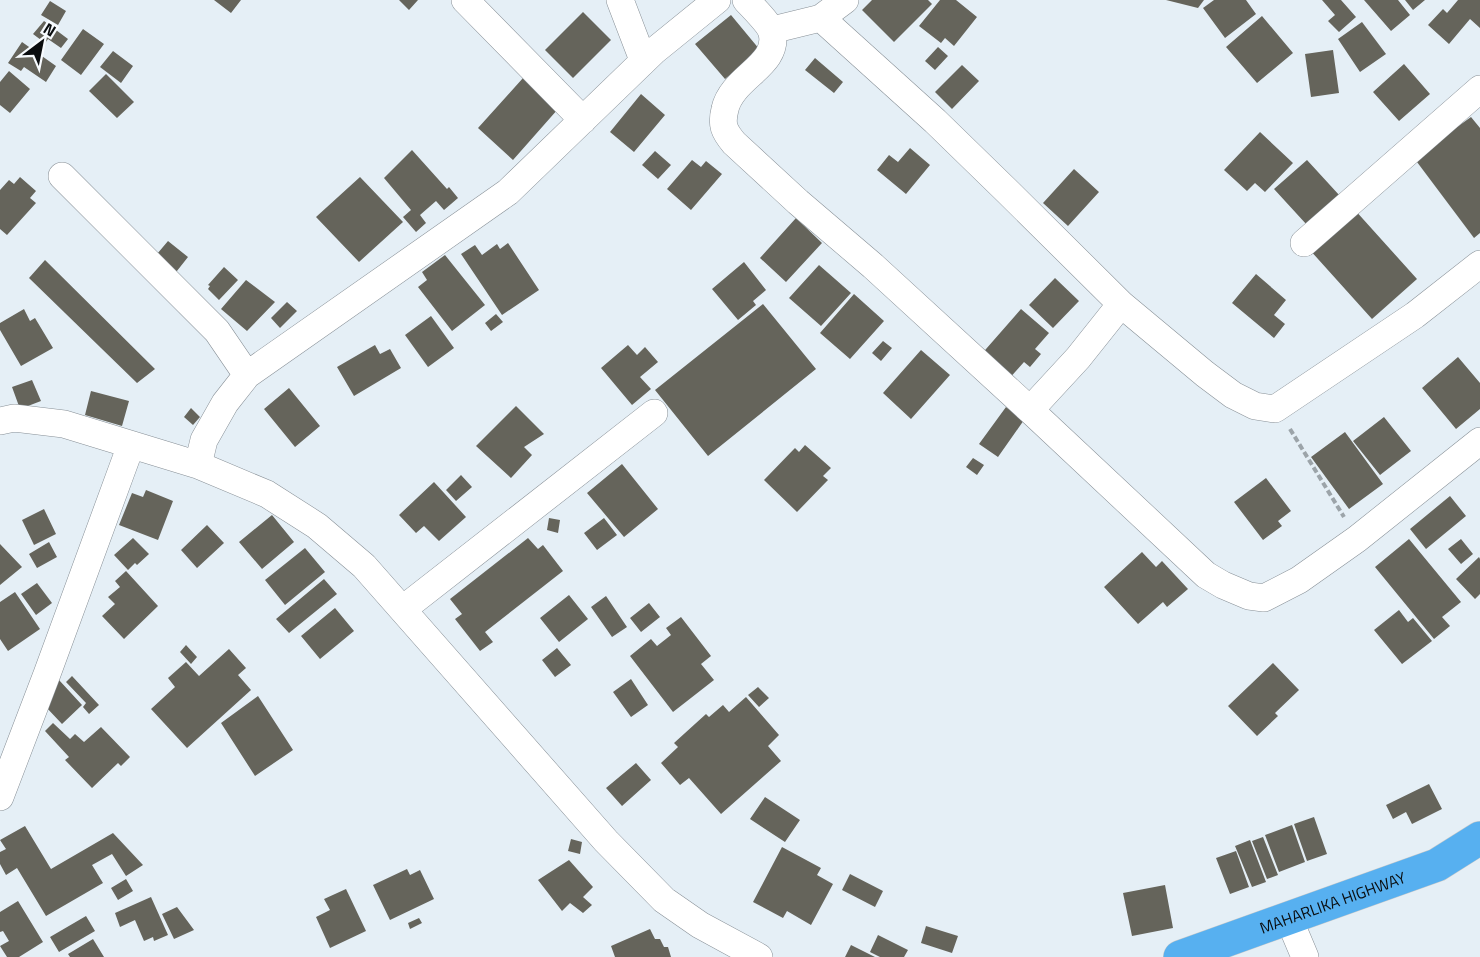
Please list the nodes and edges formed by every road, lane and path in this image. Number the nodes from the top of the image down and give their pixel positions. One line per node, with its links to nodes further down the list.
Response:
1 (465, 0): 10 (street)
2 (620, 0): 8 (street)
3 (717, 0): 8 (street)
4 (746, 0): 7 (street)
5 (845, 0): 6 (street)
6 (821, 18): 7 (street); 14 (street)
7 (771, 30): 17 (street)
8 (642, 60): 10 (street)
9 (1480, 89): 12 (street)
10 (583, 120): 15 (street)
11 (62, 177): 15 (street)
12 (1304, 243)
13 (1480, 264): 16 (street)
14 (1121, 304): 16 (street); 17 (street)
15 (247, 375): 22 (street)
16 (1275, 409): 23 (path)
17 (1030, 410): 23 (street)
18 (654, 413): 24 (street)
19 (0, 421): 21 (street)
20 (1480, 441): 23 (street)
21 (131, 445): 22 (street); 25 (street)
22 (198, 465): 24 (street)
23 (1357, 538)
24 (403, 609): 28 (street)
25 (0, 797)
26 (1480, 838): 27 (highway, MAHARLIKA HIGHWAY)
27 (1290, 919): 29 (highway, MAHARLIKA HIGHWAY); 30 (street)
28 (759, 957)
29 (1180, 957)
30 (1305, 957)

